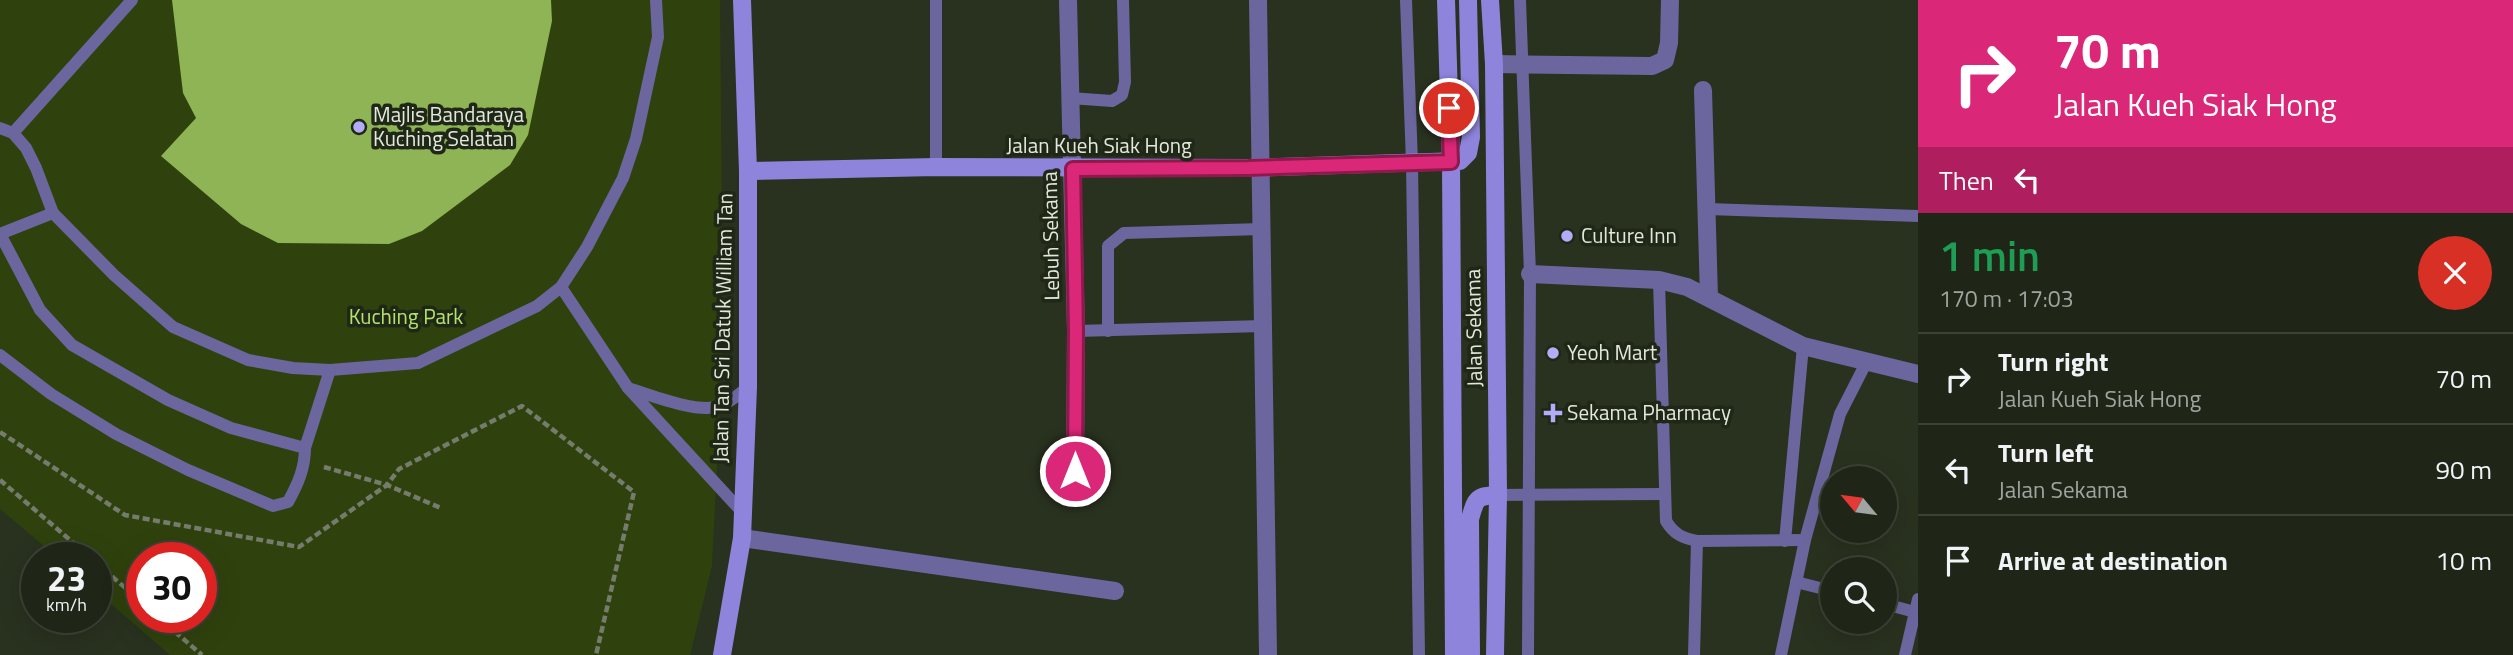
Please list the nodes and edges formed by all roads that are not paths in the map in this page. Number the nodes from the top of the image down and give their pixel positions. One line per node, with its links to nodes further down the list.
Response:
1 (132, 0): 19 (lane)
2 (656, 0): 33 (lane)
3 (742, 0): 25 (main road, Jalan Tan Sri Datuk William Tan)
4 (936, 0): 22 (lane)
5 (1068, 0): 17 (street, Lebuh Sekama)
6 (1123, 0): 17 (lane)
7 (1258, 0): 23 (street)
8 (1406, 0): 21 (lane)
9 (1446, 0): 20 (main road, Jalan Sekama)
10 (1468, 0): 20 (main road)
11 (1490, 0): 14 (main road, Jalan Sekama)
12 (1520, 0): 15 (lane)
13 (1670, 0): 15 (street)
14 (1494, 64): 15 (street); 48 (main road, Jalan Sekama)
15 (1524, 65): 31 (lane)
16 (1703, 90): 26 (street)
17 (1070, 98): 24 (street, Lebuh Sekama)
18 (0, 128): 19 (lane)
19 (13, 133): 27 (lane)
20 (1451, 162): 21 (main road, Jalan Kueh Siak Hong); 63 (main road, Jalan Sekama)
21 (1412, 163): 23 (main road, Jalan Kueh Siak Hong); 62 (lane)
22 (936, 167): 24 (main road, Jalan Kueh Siak Hong); 25 (main road, Jalan Kueh Siak Hong)
23 (1261, 167): 24 (main road, Jalan Kueh Siak Hong); 29 (street)
24 (1073, 169): 36 (street, Lebuh Sekama)
25 (748, 171): 43 (main road, Jalan Tan Sri Datuk William Tan)
26 (1708, 209): 28 (lane); 34 (street)
27 (53, 213): 30 (lane); 42 (lane)
28 (1918, 216)
29 (1262, 229): 35 (street); 37 (lane)
30 (0, 234): 45 (lane)
31 (1530, 274): 32 (street); 49 (lane)
32 (1658, 280): 34 (street); 47 (lane)
33 (561, 287): 42 (lane); 44 (lane)
34 (1709, 297): 38 (street)
35 (1263, 326): 37 (lane); 61 (street)
36 (1076, 331): 37 (lane); 46 (street, Lebuh Sekama)
37 (1108, 331)
38 (1803, 346): 40 (street); 54 (lane)
39 (0, 355): 45 (lane)
40 (1867, 361): 41 (street); 52 (lane)
41 (1917, 369)
42 (330, 370): 45 (lane)
43 (748, 387): 44 (lane); 50 (main road, Jalan Tan Sri Datuk William Tan)
44 (628, 388): 50 (lane)
45 (305, 454)
46 (1075, 471)
47 (1664, 494): 49 (lane); 53 (lane)
48 (1498, 495): 49 (lane); 64 (main road); 65 (main road, Jalan Sekama)
49 (1529, 495): 66 (lane)
50 (743, 513): 51 (main road, Jalan Tan Sri Datuk William Tan)
51 (742, 538): 57 (street); 60 (main road, Jalan Tan Sri Datuk William Tan)
52 (1805, 540): 54 (lane); 55 (lane)
53 (1697, 541): 54 (lane); 67 (lane)
54 (1785, 541)
55 (1796, 582): 56 (lane); 68 (lane)
56 (1820, 588)
57 (1115, 591)
58 (1897, 605): 59 (lane)
59 (1917, 606): 69 (lane)
60 (722, 655)
61 (1268, 655)
62 (1419, 655)
63 (1454, 655)
64 (1471, 655)
65 (1495, 655)
66 (1528, 655)
67 (1694, 655)
68 (1781, 655)
69 (1905, 655)

